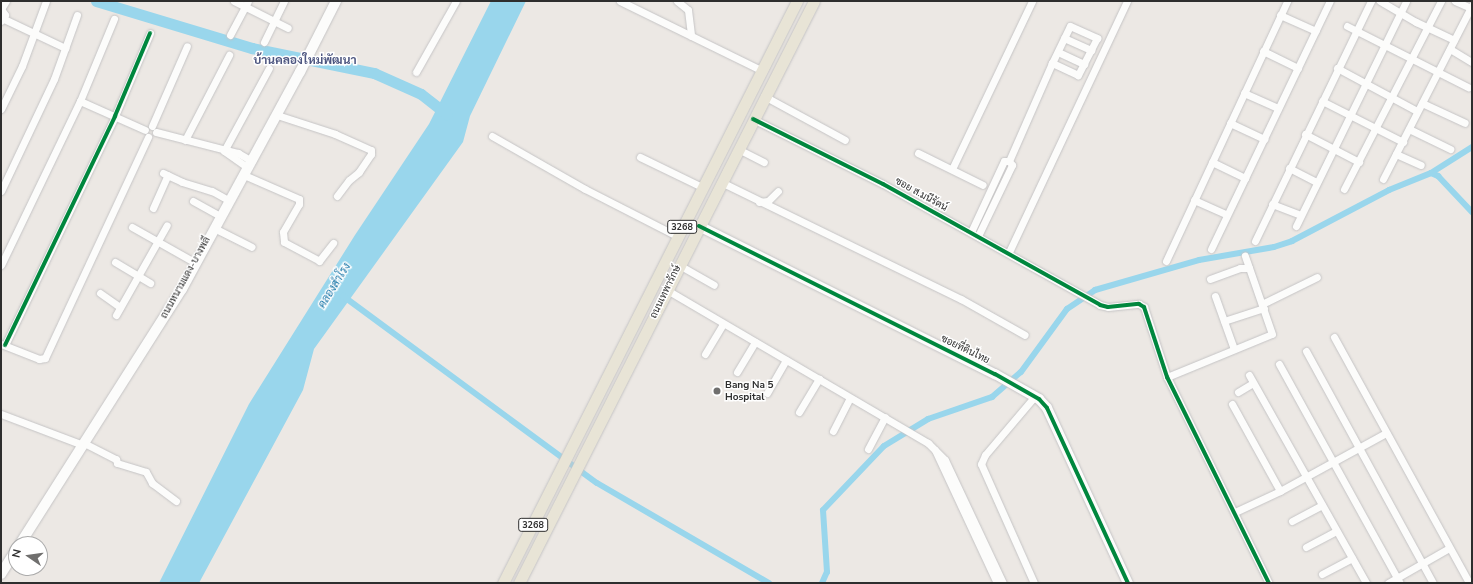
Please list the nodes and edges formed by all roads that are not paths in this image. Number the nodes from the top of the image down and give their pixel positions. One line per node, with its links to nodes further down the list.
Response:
1 (6, 1): 22 (street)
2 (46, 1): 37 (street)
3 (234, 1): 20 (street)
4 (284, 1): 29 (street)
5 (456, 1): 60 (street)
6 (620, 1): 39 (street)
7 (676, 1): 39 (street)
8 (797, 1): 58 (main road, ถนนเทพารักษ์ / 3268)
9 (814, 1): 64 (main road, ถนนเทพารักษ์ / 3268)
10 (1032, 1): 101 (street)
11 (1127, 1): 133 (street)
12 (1287, 1): 25 (street)
13 (1330, 1): 35 (street)
14 (1371, 1): 34 (street)
15 (1380, 1): 23 (street)
16 (1406, 1): 23 (street)
17 (1441, 1): 33 (street)
18 (1455, 1): 21 (street)
19 (334, 2): 73 (main road, ถนนหนามแดง-บางพลี)
20 (246, 4): 29 (street); 38 (street)
21 (1471, 7): 27 (street)
22 (1, 9): 28 (street)
23 (1400, 12): 33 (street); 43 (street)
24 (77, 15): 45 (street)
25 (1280, 15): 35 (street); 49 (street)
26 (114, 19): 66 (street)
27 (1465, 19): 30 (street); 41 (street)
28 (3, 20): 37 (street)
29 (274, 21): 32 (street); 42 (street)
30 (1472, 24)
31 (1347, 26): 34 (street)
32 (288, 28)
33 (1428, 28): 41 (street); 51 (street)
34 (1355, 30): 43 (street); 57 (street)
35 (1316, 31): 56 (street)
36 (150, 33): 72 (street)
37 (33, 34): 45 (street); 70 (street)
38 (230, 35)
39 (691, 36): 58 (street)
40 (1064, 38): 47 (street); 47 (street); 48 (street)
41 (1454, 40): 46 (street)
42 (264, 42)
43 (1385, 45): 51 (street); 61 (street)
44 (187, 46): 78 (street)
45 (65, 48): 109 (street)
46 (1450, 49): 52 (street); 59 (street)
47 (1091, 50): 54 (street)
48 (1058, 52): 53 (street); 54 (street)
49 (1263, 52): 56 (street); 63 (street)
50 (229, 55): 85 (street)
51 (1412, 58): 59 (street); 65 (street)
52 (1472, 62)
53 (1052, 63): 54 (street); 126 (street)
54 (1084, 64)
55 (269, 68): 91 (street)
56 (1298, 68): 69 (street)
57 (1337, 68): 61 (street); 67 (street)
58 (761, 70): 107 (main road, ถนนเทพารักษ์ / 3268)
59 (1439, 71): 62 (street); 68 (street)
60 (416, 72)
61 (1366, 84): 65 (street); 74 (street)
62 (1468, 87)
63 (1244, 93): 69 (street); 76 (street)
64 (764, 96): 75 (main road, ถนนเทพารักษ์ / 3268); 86 (street)
65 (1392, 98): 71 (street); 79 (street)
66 (80, 101): 72 (street); 138 (street)
67 (1322, 101): 74 (street); 82 (street)
68 (1422, 103): 71 (street); 77 (street)
69 (1278, 108): 84 (street)
70 (1, 109)
71 (1417, 111): 80 (street)
72 (115, 116): 81 (street); 157 (street)
73 (277, 116): 99 (main road, ถนนหนามแดง-บางพลี); 111 (street)
74 (1350, 117): 79 (street); 89 (street)
75 (753, 119): 88 (main road, ถนนเทพารักษ์ / 3268); 126 (street, ซอย ส.มนีรัตน์)
76 (1230, 123): 84 (street); 96 (street)
77 (1465, 123)
78 (154, 129): 81 (street); 81 (street); 85 (street)
79 (1376, 129): 87 (street); 97 (street)
80 (1409, 129): 87 (street); 90 (street)
81 (146, 133): 157 (street)
82 (1305, 134): 89 (street); 100 (street)
83 (492, 136): 127 (street)
84 (1264, 139): 102 (street)
85 (185, 140): 91 (street)
86 (845, 140)
87 (1403, 142): 93 (street)
88 (738, 149): 95 (street); 104 (main road, ถนนเทพารักษ์ / 3268)
89 (1333, 149): 97 (street); 105 (street)
90 (1450, 149)
91 (224, 151): 99 (street)
92 (918, 153): 101 (street)
93 (1396, 154): 98 (street); 103 (street)
94 (640, 157): 107 (street)
95 (764, 162)
96 (1212, 162): 102 (street); 113 (street)
97 (1359, 162): 108 (street)
98 (1421, 166)
99 (248, 168): 112 (main road, ถนนหนามแดง-บางพลี); 130 (street)
100 (1289, 168): 105 (street); 116 (street)
101 (952, 169): 106 (street)
102 (1245, 178): 118 (street)
103 (1383, 179)
104 (721, 182): 115 (street); 122 (main road, ถนนเทพารักษ์ / 3268)
105 (1317, 182): 119 (street)
106 (983, 185)
107 (702, 187): 127 (main road, ถนนเทพารักษ์ / 3268)
108 (1344, 189)
109 (1, 191)
110 (778, 191): 115 (street)
111 (337, 196)
112 (228, 200): 117 (street); 120 (main road, ถนนหนามแดง-บางพลี)
113 (1194, 200): 118 (street); 135 (street)
114 (193, 201): 120 (street)
115 (759, 202): 154 (street)
116 (1272, 204): 119 (street); 129 (street)
117 (153, 208)
118 (1227, 215): 132 (street)
119 (1300, 215): 123 (street)
120 (220, 216): 125 (main road, ถนนหนามแดง-บางพลี)
121 (167, 225): 128 (street)
122 (699, 226): 139 (main road, ถนนเทพารักษ์ / 3268); 170 (main road, ซอยที่ดินไทย)
123 (1296, 226)
124 (132, 227): 128 (street)
125 (214, 228): 131 (street); 137 (main road, ถนนหนามแดง-บางพลี)
126 (975, 234): 133 (street, ซอย ส.มนีรัตน์)
127 (677, 236): 199 (main road, ถนนเทพารักษ์ / 3268)
128 (158, 241): 137 (street); 141 (street)
129 (1255, 241)
130 (333, 243)
131 (252, 247)
132 (1211, 249)
133 (1009, 252): 165 (street, ซอย ส.มนีรัตน์)
134 (1245, 256): 140 (street)
135 (1166, 261)
136 (115, 262): 141 (street)
137 (196, 263): 178 (main road, ถนนหนามแดง-บางพลี)
138 (1, 265)
139 (679, 265): 145 (street); 146 (main road, ถนนเทพารักษ์ / 3268)
140 (1249, 268): 143 (street); 149 (street)
141 (139, 275): 144 (street); 150 (street)
142 (1317, 278): 149 (street)
143 (1210, 279)
144 (150, 283)
145 (714, 284)
146 (667, 290): 153 (street); 200 (main road, ถนนเทพารักษ์ / 3268)
147 (100, 293): 150 (street)
148 (1214, 296): 152 (street)
149 (1263, 306): 152 (street); 158 (street)
150 (120, 307): 151 (street)
151 (116, 315)
152 (1224, 321): 158 (street)
153 (723, 324): 156 (street); 160 (street)
154 (1025, 335)
155 (1334, 337): 177 (street)
156 (755, 342): 161 (street); 163 (street)
157 (3, 344)
158 (1234, 349): 165 (street)
159 (1306, 351): 179 (street)
160 (705, 354)
161 (786, 360): 166 (street); 168 (street)
162 (1279, 364): 181 (street)
163 (737, 372)
164 (1249, 375): 167 (street)
165 (1166, 377): 187 (street)
166 (819, 379): 171 (street); 173 (street)
167 (1253, 383): 169 (street); 182 (street)
168 (767, 392)
169 (1238, 392)
170 (1035, 396): 203 (street); 204 (main road, ซอยที่ดินไทย)
171 (850, 398): 175 (street); 176 (street)
172 (1232, 404): 183 (street)
173 (800, 412)
174 (1, 414): 178 (street)
175 (885, 417): 180 (street); 184 (street)
176 (833, 431)
177 (1386, 433): 179 (street); 192 (street)
178 (84, 444): 185 (street); 190 (main road, ถนนหนามแดง-บางพลี)
179 (1360, 447): 181 (street); 195 (street)
180 (868, 449)
181 (1333, 461): 182 (street); 198 (street)
182 (1307, 477): 183 (street); 186 (street)
183 (1280, 492): 187 (street)
184 (960, 500): 201 (street); 202 (street)
185 (176, 501)
186 (1322, 505): 188 (street); 189 (street)
187 (1235, 512): 205 (street)
188 (1292, 521)
189 (1336, 531): 191 (street); 193 (street)
190 (25, 536)
191 (1306, 548)
192 (1449, 548): 195 (street); 209 (street)
193 (1352, 558): 197 (street); 206 (street)
194 (8, 563): 196 (main road)
195 (1422, 564): 198 (street); 208 (street)
196 (1, 574)
197 (1322, 574)
198 (1399, 580): 207 (street)
199 (503, 583)
200 (519, 583)
201 (997, 583)
202 (1003, 583)
203 (1034, 583)
204 (1128, 583)
205 (1269, 583)
206 (1366, 583)
207 (1388, 583)
208 (1432, 583)
209 (1469, 583)

